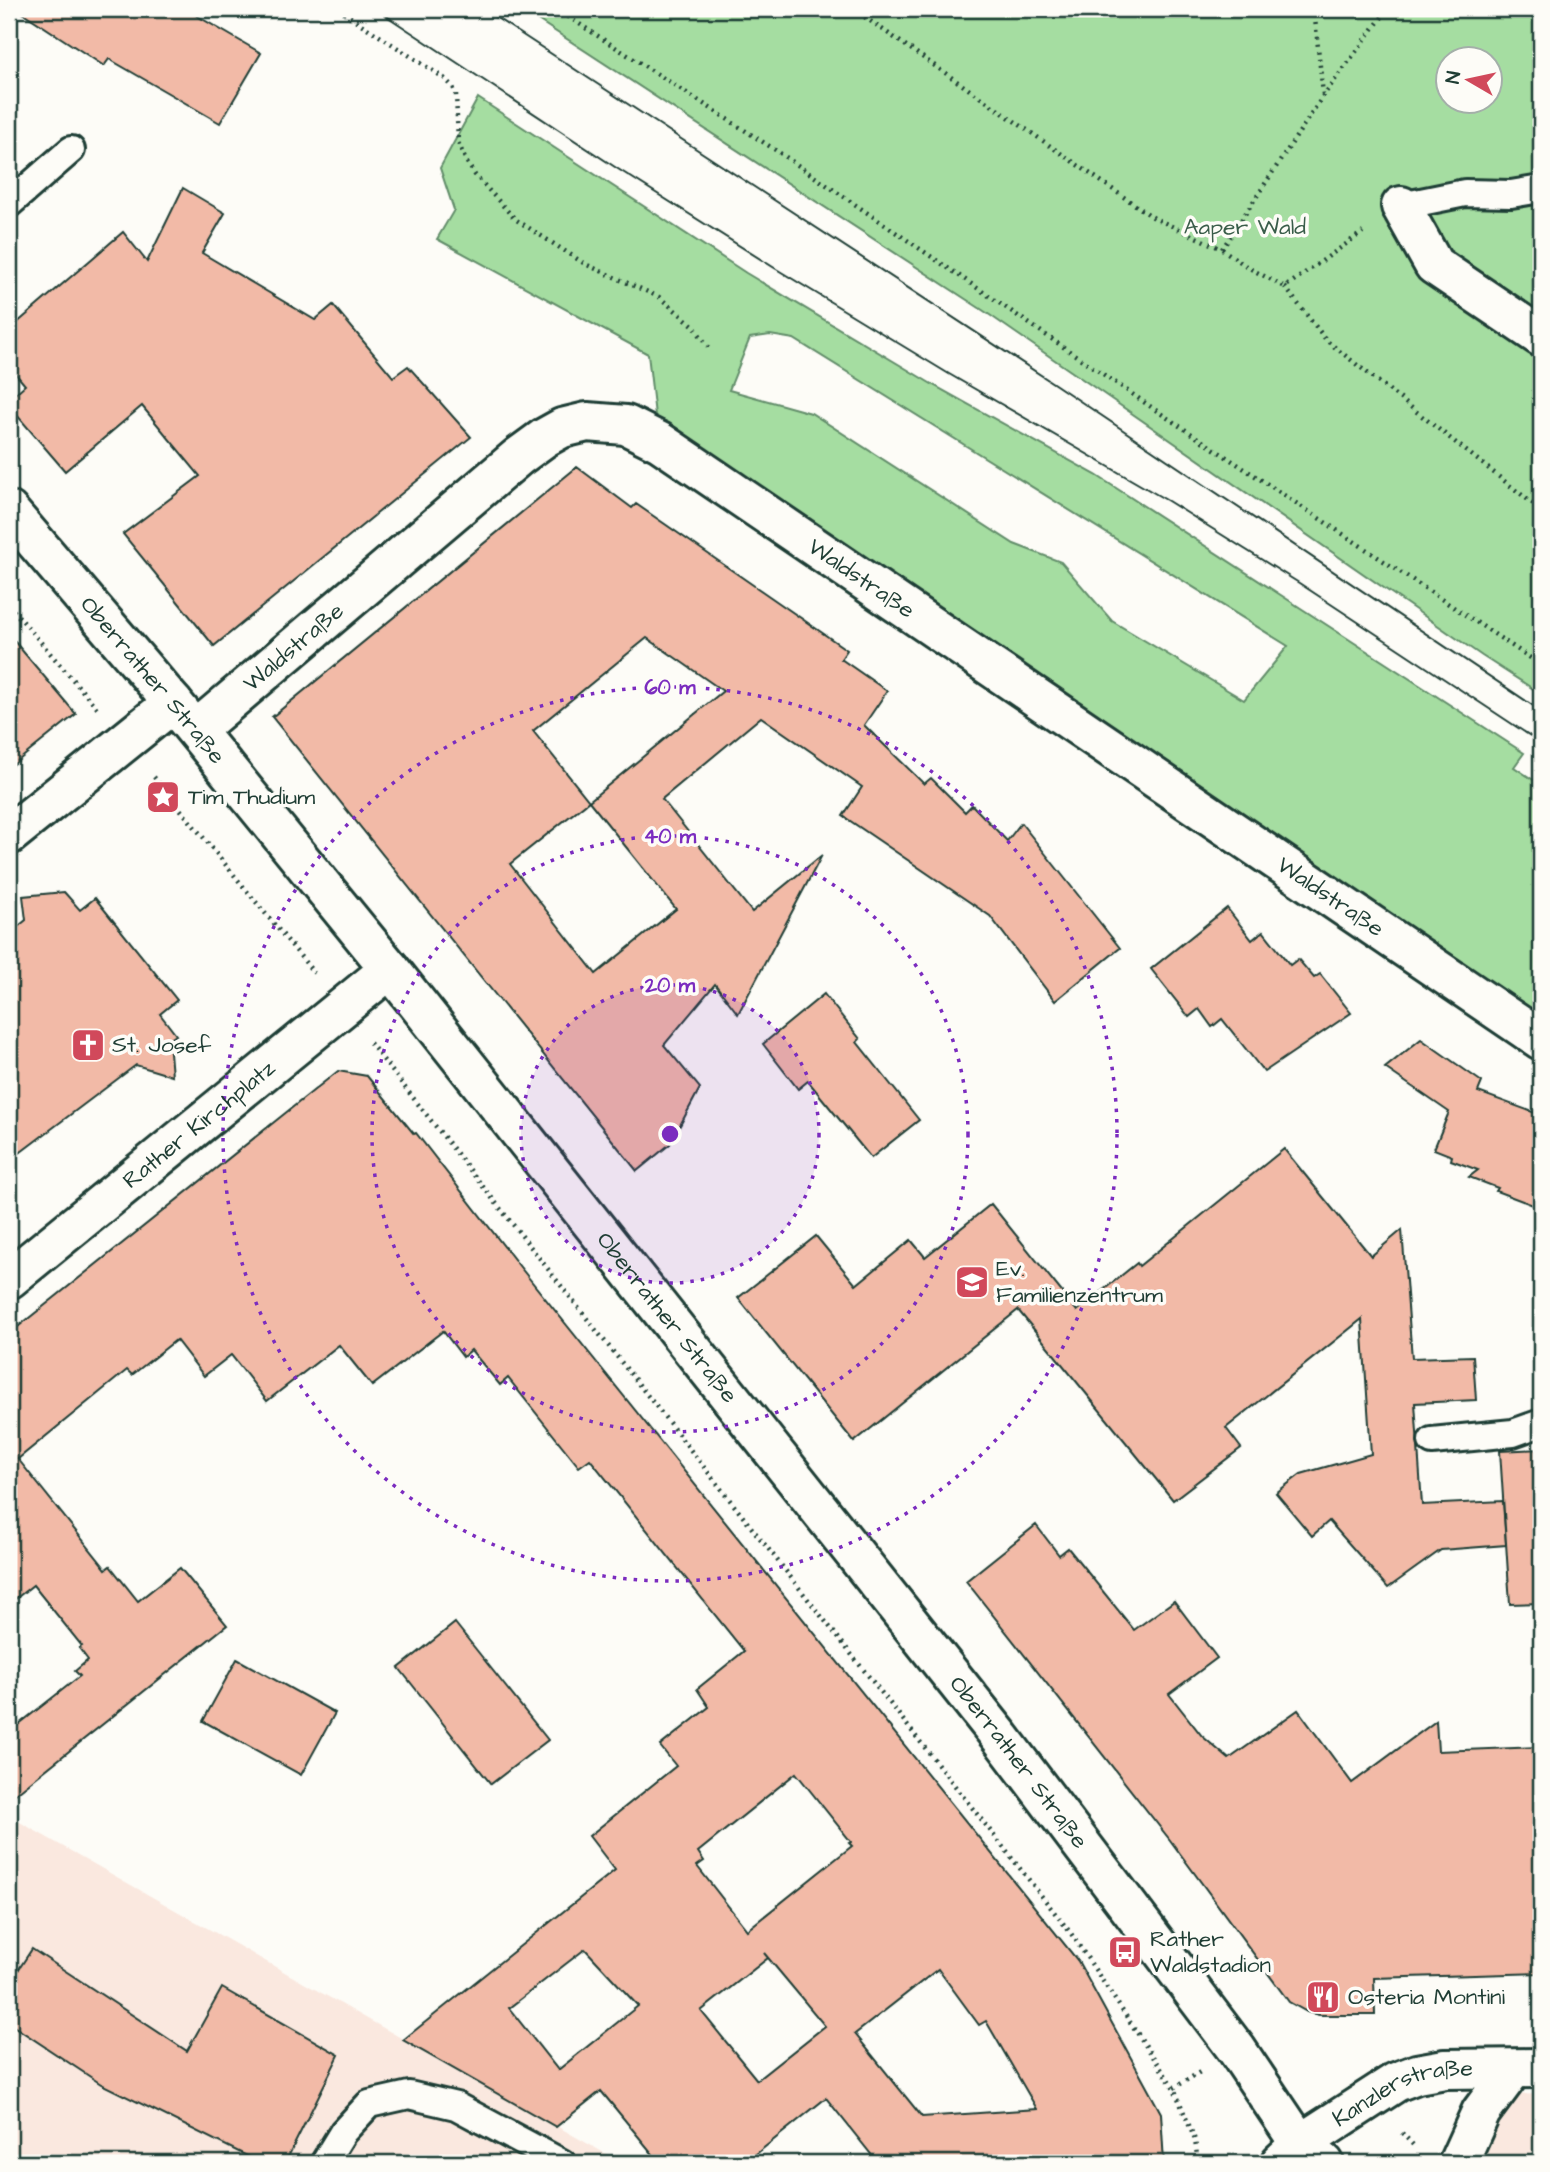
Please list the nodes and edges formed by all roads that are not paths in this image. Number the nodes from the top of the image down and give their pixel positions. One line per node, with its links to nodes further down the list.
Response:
1 (71, 150): 3 (lane)
2 (1541, 188): 4 (lane)
3 (9, 204)
4 (1401, 206): 5 (street)
5 (1541, 337)
6 (9, 511): 7 (street, Oberrather Straße)
7 (184, 717): 8 (street); 9 (street, Oberrather Straße); 10 (street, Waldstraße)
8 (9, 835)
9 (390, 969): 11 (street, Rather Kirchplatz); 15 (street, Oberrather Straße)
10 (1541, 1041)
11 (9, 1279)
12 (1541, 1423): 13 (lane)
13 (1432, 1441)
14 (1527, 2069): 15 (street, Kanzlerstraße); 18 (street, Kanzlerstraße)
15 (1301, 2159)
16 (324, 2163): 17 (lane)
17 (562, 2163)
18 (1458, 2163)

